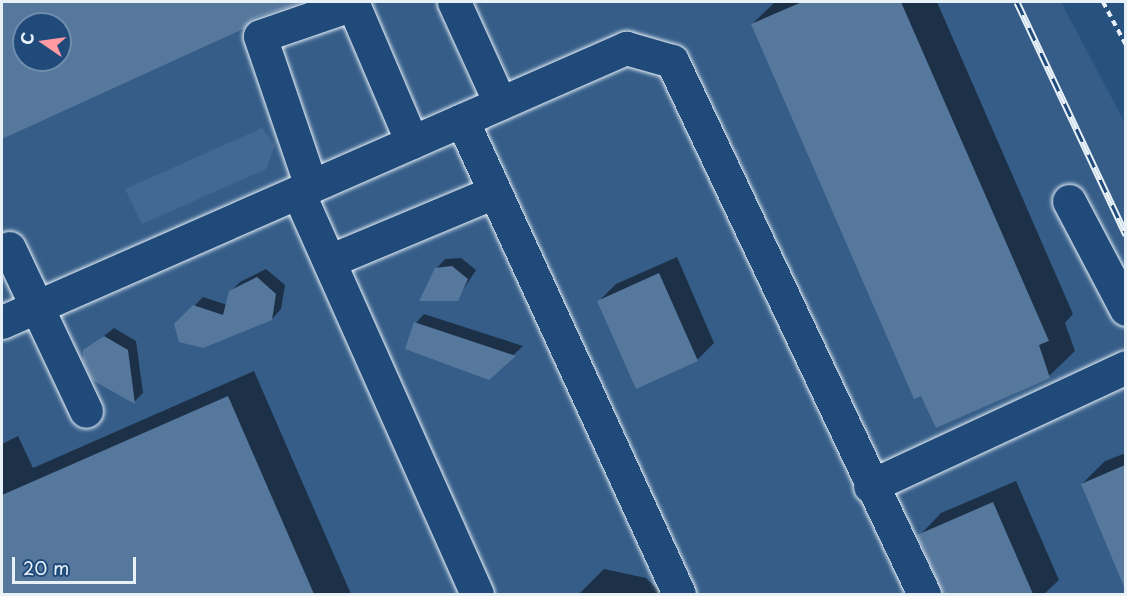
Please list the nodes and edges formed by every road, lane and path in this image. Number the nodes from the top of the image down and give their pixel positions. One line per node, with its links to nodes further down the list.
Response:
1 (454, 2): 4 (lane)
2 (1103, 2): 3 (path)
3 (1125, 45)
4 (500, 103): 5 (lane); 17 (lane)
5 (462, 120): 6 (lane); 8 (lane)
6 (412, 142): 7 (lane); 7 (lane)
7 (304, 189): 11 (lane); 12 (lane)
8 (494, 192): 11 (lane); 19 (lane)
9 (1069, 201): 13 (lane)
10 (9, 248): 12 (lane)
11 (329, 261): 18 (lane)
12 (39, 305): 14 (lane); 16 (lane)
13 (1125, 309)
14 (2, 322)
15 (1125, 367): 17 (lane)
16 (86, 411)
17 (870, 486): 20 (lane)
18 (477, 594)
19 (679, 594)
20 (924, 594)

